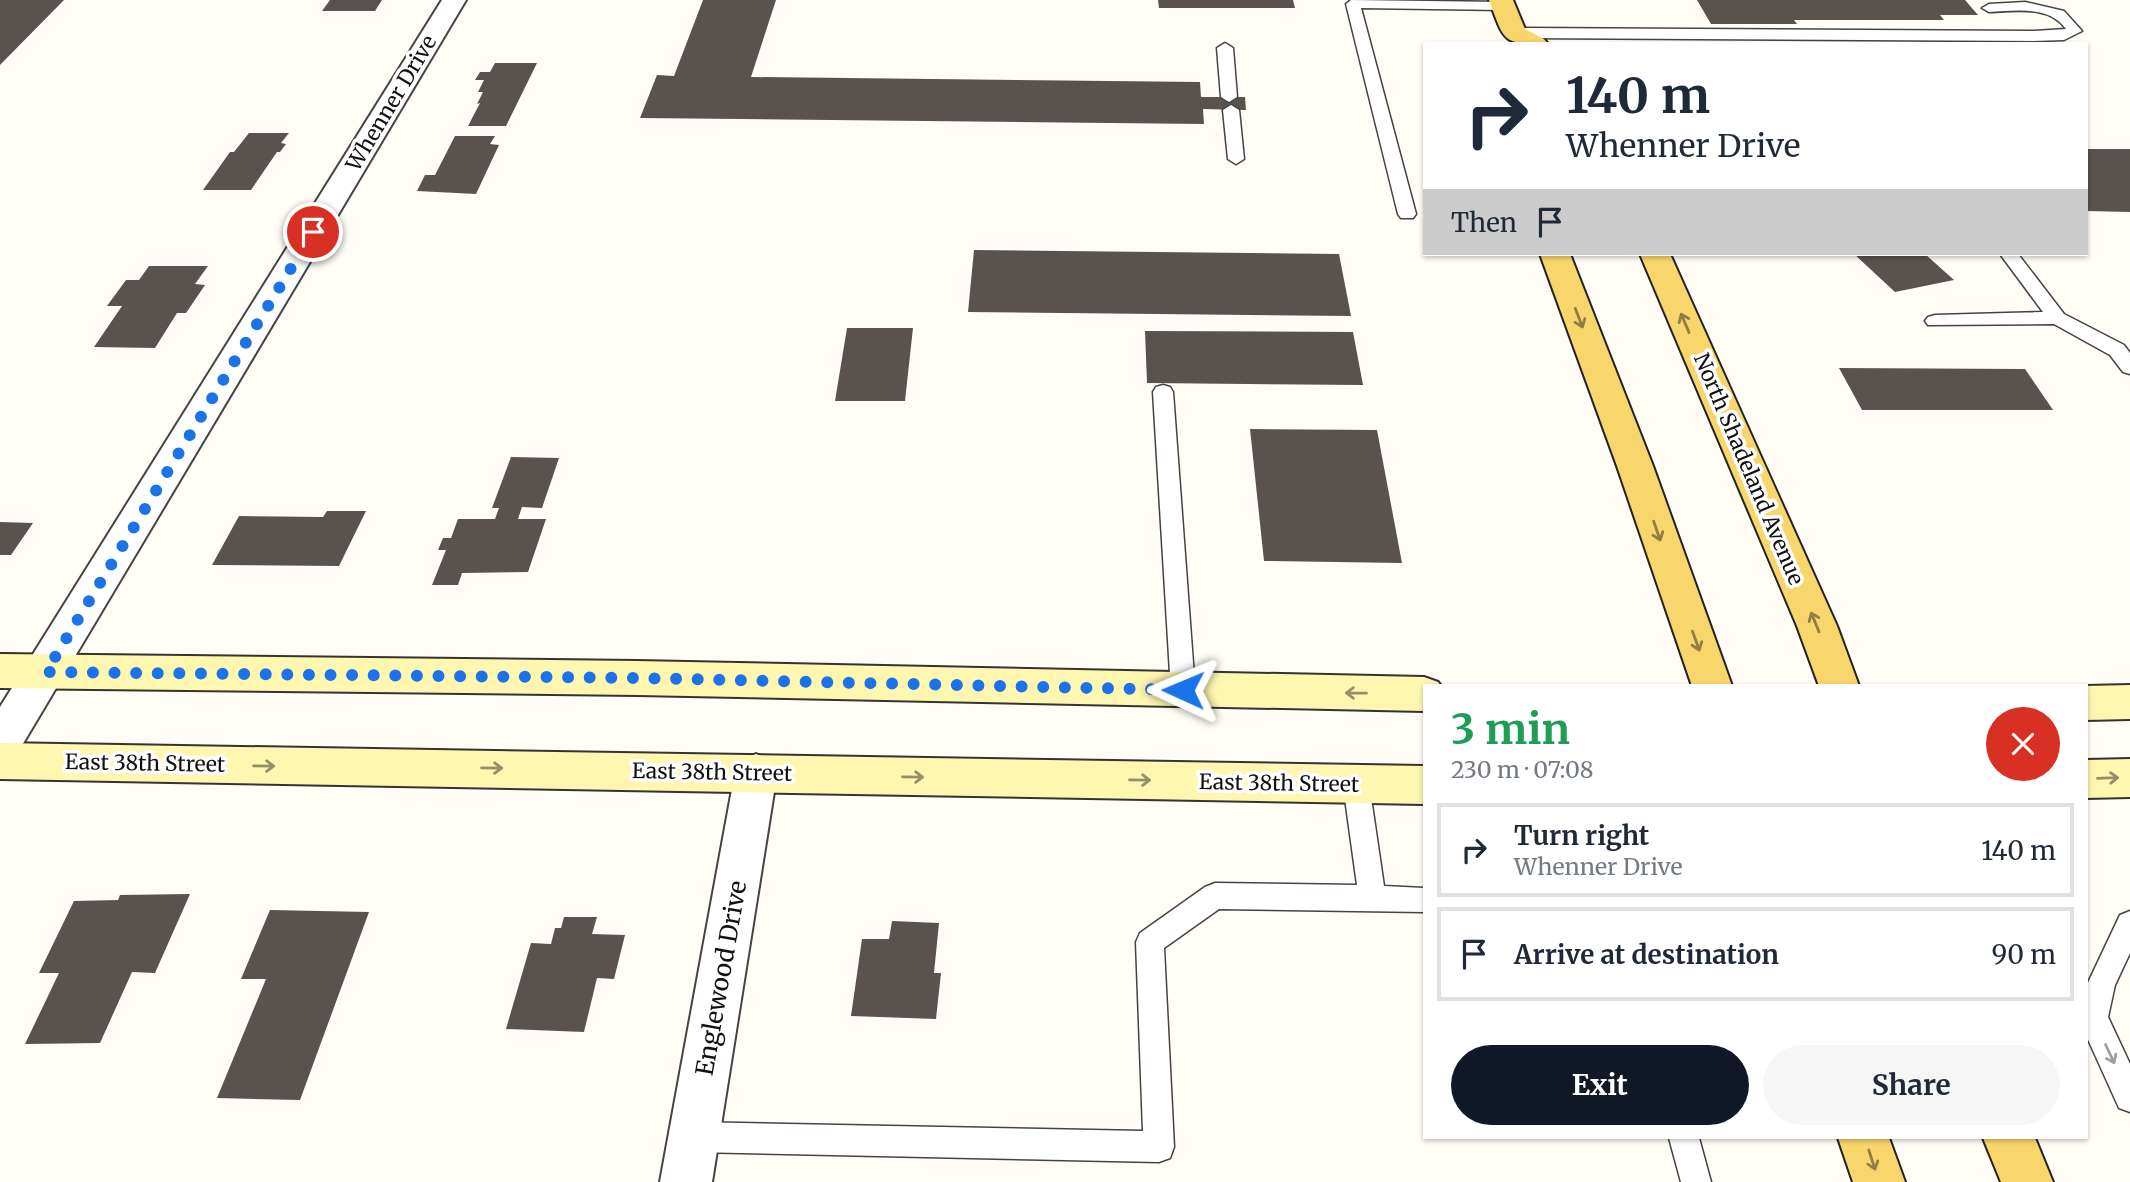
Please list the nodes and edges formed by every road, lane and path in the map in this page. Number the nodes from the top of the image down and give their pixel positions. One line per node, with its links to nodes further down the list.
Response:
1 (454, 0): 16 (street, Whenner Drive)
2 (1502, 3): 4 (main road); 7 (lane)
3 (1989, 8): 4 (lane)
4 (1517, 40)
5 (1225, 48): 6 (lane)
6 (1236, 159)
7 (1407, 214)
8 (1556, 256): 17 (main road, one-way to 17)
9 (1656, 256): 18 (main road, North Shadeland Avenue, one-way to 9)
10 (2010, 256): 11 (lane)
11 (2057, 318): 12 (lane); 13 (lane)
12 (1934, 321)
13 (2130, 367)
14 (1163, 392): 19 (lane)
15 (0, 671): 16 (main road)
16 (46, 672): 19 (main road); 23 (street, Whenner Drive)
17 (1711, 684)
18 (1838, 684)
19 (1183, 690): 20 (main road, one-way to 19)
20 (1423, 694)
21 (2130, 702): 22 (main road)
22 (2088, 703)
23 (0, 744)
24 (0, 761): 25 (main road, East 38th Street, one-way to 25)
25 (756, 773): 28 (main road, East 38th Street, one-way to 28); 34 (street, Englewood Drive)
26 (2130, 778): 27 (main road, one-way to 26)
27 (2088, 779)
28 (1356, 784): 29 (main road, East 38th Street); 30 (lane)
29 (1423, 785)
30 (1372, 898): 31 (lane); 34 (lane)
31 (1423, 900)
32 (2130, 924): 33 (lane, one-way to 33)
33 (2130, 1097)
34 (693, 1137): 38 (street, Englewood Drive)
35 (1684, 1139): 39 (lane)
36 (1864, 1139): 40 (main road, one-way to 40)
37 (2009, 1139): 41 (main road)
38 (685, 1182)
39 (1696, 1182)
40 (1879, 1182)
41 (2027, 1182)

